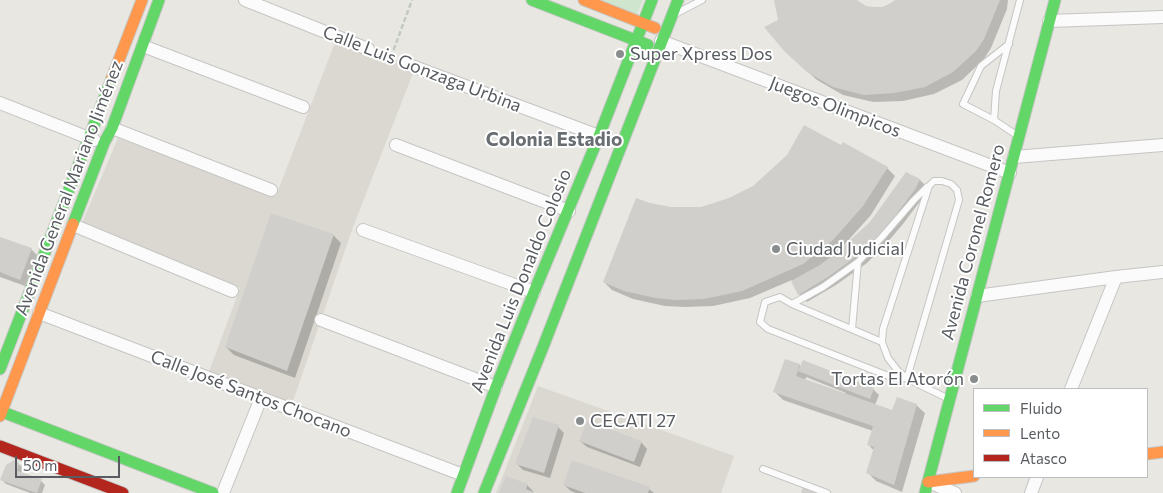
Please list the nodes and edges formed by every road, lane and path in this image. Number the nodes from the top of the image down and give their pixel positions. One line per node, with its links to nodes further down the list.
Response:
1 (159, 0): 19 (main road, Avenida General Mariano Jiménez)
2 (245, 0): 20 (street, Calle Luis Gonzaga Urbina)
3 (412, 0): 21 (path)
4 (532, 0): 16 (main road)
5 (584, 0): 15 (main road)
6 (652, 0): 15 (main road, Avenida Luis Donaldo Colosio)
7 (678, 0): 12 (main road, Avenida Luis Donaldo Colosio)
8 (702, 0): 12 (lane)
9 (1020, 0): 18 (lane)
10 (1055, 0): 14 (main road, Avenida Coronel Romero)
11 (137, 1): 29 (main road, Avenida General Mariano Jiménez)
12 (672, 16): 17 (main road, Avenida Luis Donaldo Colosio)
13 (1163, 17): 14 (street)
14 (1050, 21): 28 (main road, Avenida Coronel Romero)
15 (644, 23): 16 (main road, Avenida Luis Donaldo Colosio); 17 (main road)
16 (637, 41): 17 (main road); 27 (main road, Avenida Luis Donaldo Colosio)
17 (661, 41): 34 (street, Juegos Olimpicos); 51 (main road, Avenida Luis Donaldo Colosio)
18 (1009, 44): 25 (lane); 25 (lane)
19 (143, 46): 24 (street); 26 (main road, Avenida General Mariano Jiménez)
20 (368, 49): 21 (path, Calle Luis Gonzaga Urbina)
21 (391, 58): 22 (path, Calle Luis Gonzaga Urbina)
22 (404, 63): 27 (street, Calle Luis Gonzaga Urbina)
23 (0, 103): 29 (street)
24 (303, 107)
25 (994, 120): 28 (lane)
26 (112, 128): 30 (main road, Avenida General Mariano Jiménez); 36 (street)
27 (599, 136): 37 (main road, Avenida Luis Donaldo Colosio)
28 (1019, 136): 33 (main road, Avenida Coronel Romero)
29 (89, 138): 30 (street); 52 (main road, Avenida General Mariano Jiménez)
30 (104, 143): 38 (main road, Avenida General Mariano Jiménez)
31 (396, 144): 37 (street)
32 (1163, 145): 33 (street)
33 (1014, 157): 34 (main road, Avenida Coronel Romero)
34 (1010, 173): 45 (main road, Avenida Coronel Romero)
35 (929, 186): 40 (lane); 50 (lane); 53 (lane)
36 (271, 190)
37 (569, 211): 44 (main road, Avenida Luis Donaldo Colosio)
38 (73, 225): 43 (street); 47 (main road, Avenida General Mariano Jiménez)
39 (363, 230): 44 (street)
40 (858, 262): 46 (lane); 49 (lane)
41 (1163, 272): 42 (street)
42 (1116, 277): 45 (street); 55 (street)
43 (232, 291)
44 (534, 292): 51 (main road, Avenida Luis Donaldo Colosio)
45 (977, 296): 57 (main road, Avenida Coronel Romero)
46 (792, 304): 49 (lane); 53 (lane)
47 (39, 313): 56 (street, Calle José Santos Chocano); 58 (main road, Avenida General Mariano Jiménez)
48 (321, 320): 54 (street)
49 (852, 329): 50 (lane)
50 (882, 342): 53 (lane)
51 (529, 343): 54 (main road, Avenida Luis Donaldo Colosio); 71 (main road, Avenida Luis Donaldo Colosio)
52 (0, 370)
53 (907, 378): 57 (lane)
54 (496, 387): 63 (main road, Avenida Luis Donaldo Colosio)
55 (1071, 388)
56 (266, 400): 63 (street, Calle José Santos Chocano); 69 (street)
57 (950, 400): 66 (main road, Avenida Coronel Romero)
58 (0, 413): 68 (main road)
59 (0, 446): 67 (main road)
60 (1163, 452): 61 (main road)
61 (1148, 454)
62 (763, 469): 72 (lane)
63 (463, 475): 70 (main road, Avenida Luis Donaldo Colosio)
64 (973, 476): 66 (main road)
65 (1037, 478): 74 (street)
66 (927, 488): 73 (street)
67 (123, 493)
68 (213, 493)
69 (223, 493)
70 (457, 493)
71 (484, 493)
72 (827, 493)
73 (955, 493)
74 (1031, 493)

